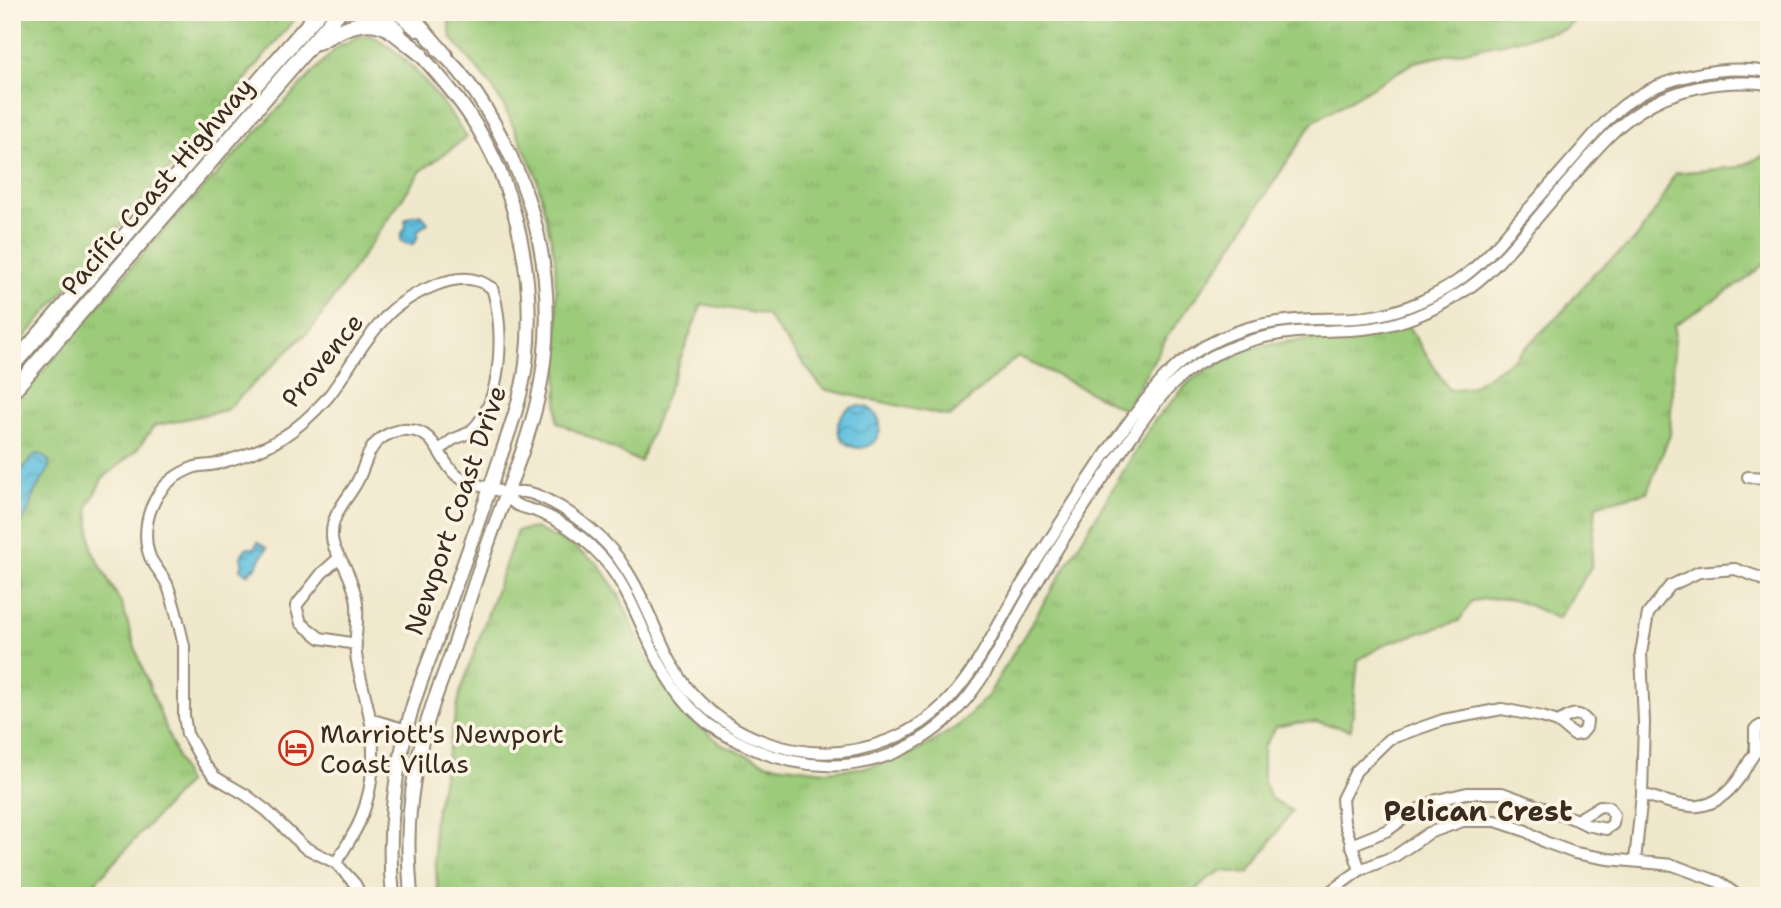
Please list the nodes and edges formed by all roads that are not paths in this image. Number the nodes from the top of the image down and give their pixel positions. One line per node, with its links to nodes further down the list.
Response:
1 (319, 12): 12 (highway, Pacific Coast Highway)
2 (339, 12): 6 (highway, Pacific Coast Highway)
3 (377, 12): 7 (main road, Newport Coast Drive)
4 (397, 12): 8 (main road, Newport Coast Drive)
5 (408, 12): 8 (highway)
6 (308, 48): 7 (highway); 13 (highway, Pacific Coast Highway)
7 (420, 53): 17 (main road, Newport Coast Drive)
8 (444, 55): 18 (main road, Newport Coast Drive)
9 (1769, 72): 11 (street)
10 (1769, 84): 11 (street)
11 (1560, 182): 18 (street)
12 (12, 366)
13 (12, 392)
14 (439, 451): 17 (street); 19 (street); 32 (street, Provence)
15 (1748, 477): 16 (street)
16 (1769, 478)
17 (490, 488): 18 (street); 25 (main road, Newport Coast Drive)
18 (507, 495): 36 (main road, Newport Coast Drive)
19 (339, 558): 21 (street); 21 (street)
20 (1769, 583): 28 (street)
21 (356, 644): 23 (street)
22 (1558, 722): 30 (street)
23 (371, 723): 25 (street); 32 (street)
24 (1769, 725): 27 (street)
25 (407, 730): 35 (main road, Newport Coast Drive)
26 (1769, 745): 27 (street)
27 (1755, 753): 28 (street)
28 (1642, 794): 31 (street)
29 (1577, 820): 30 (street)
30 (1351, 845): 33 (street)
31 (1636, 861): 33 (street); 38 (street)
32 (336, 863): 34 (street, Provence)
33 (1360, 870): 37 (street)
34 (361, 896)
35 (393, 896)
36 (411, 896)
37 (1324, 896)
38 (1738, 896)

